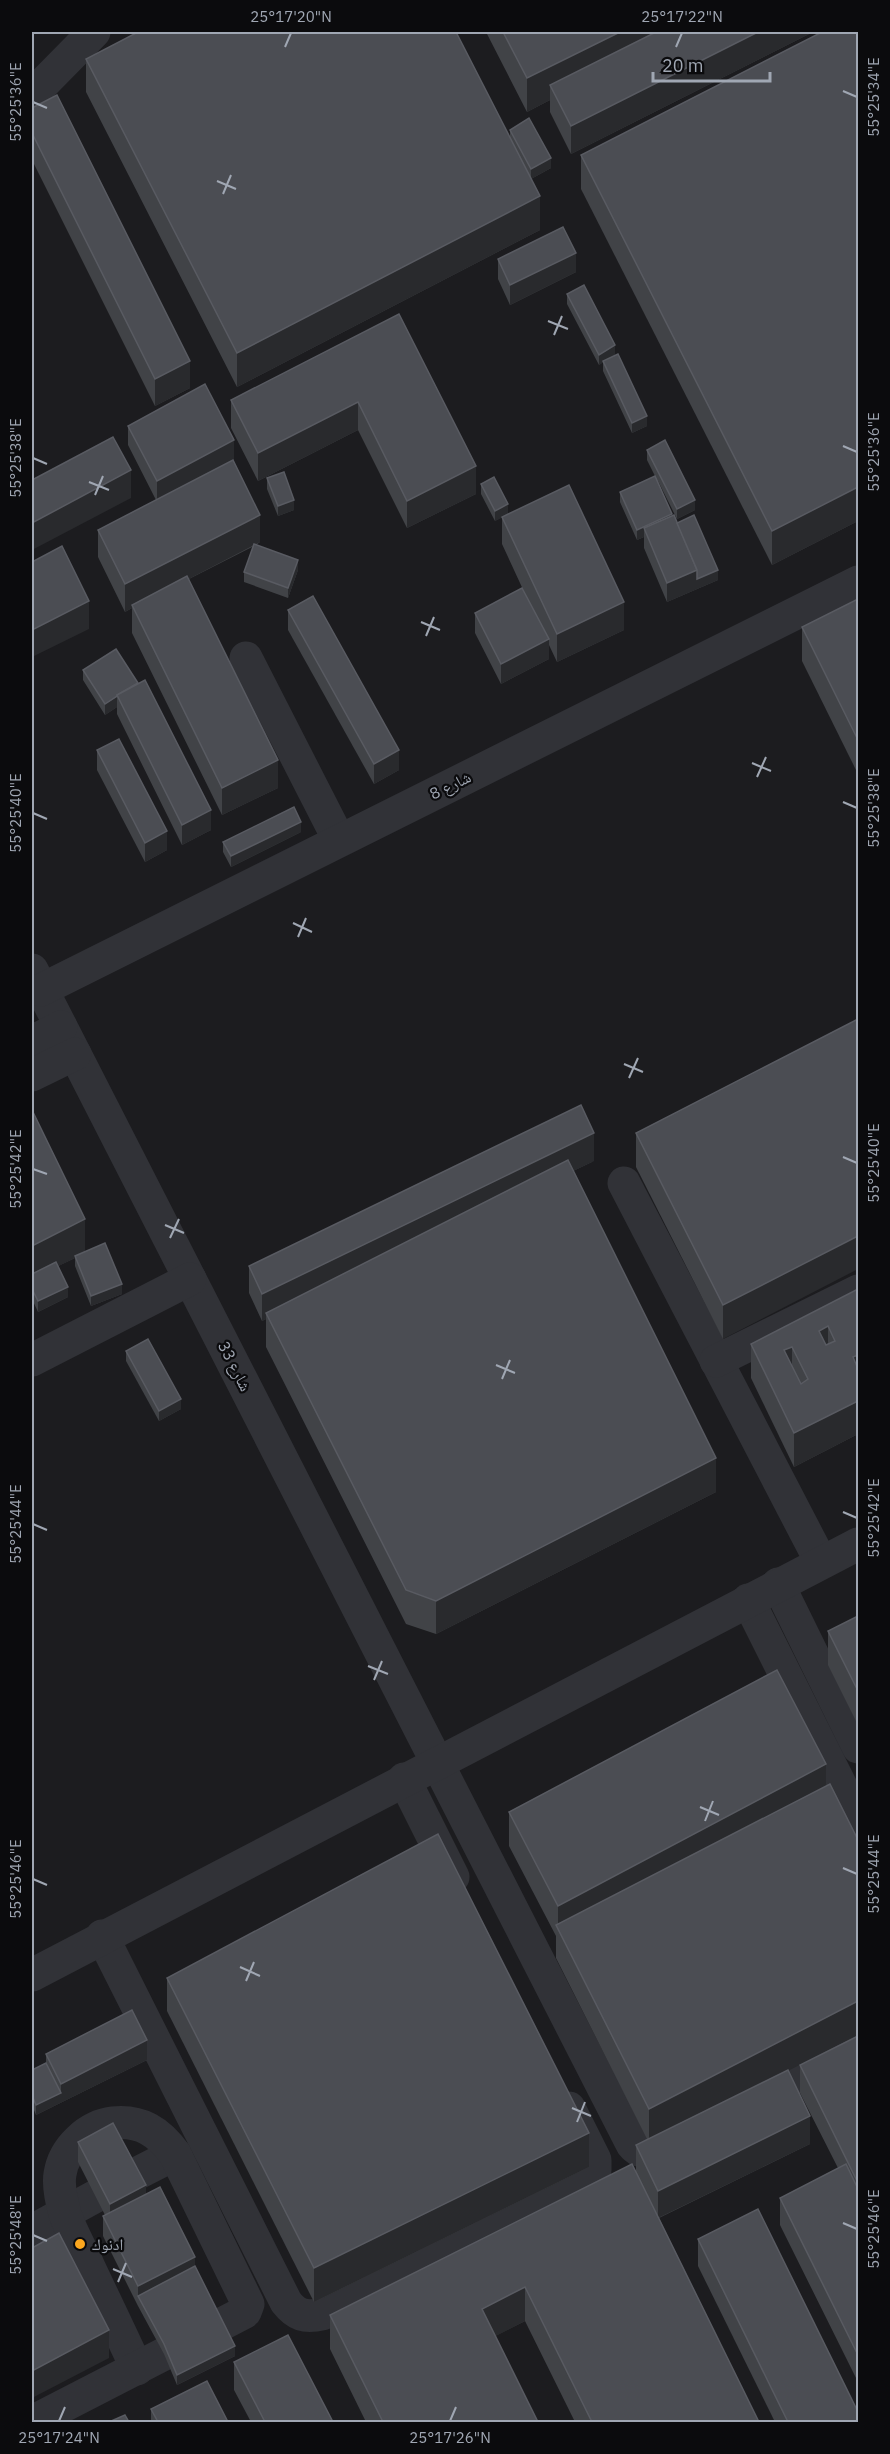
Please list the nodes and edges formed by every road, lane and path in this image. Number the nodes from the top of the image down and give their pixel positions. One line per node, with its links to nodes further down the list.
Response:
1 (94, 32): 2 (street)
2 (32, 95)
3 (858, 582): 5 (street, شارع 8)
4 (246, 658): 5 (street)
5 (339, 840): 6 (street, شارع 8)
6 (36, 980): 7 (street, شارع 33)
7 (68, 1041): 8 (street); 9 (street); 11 (street, شارع 33)
8 (32, 1042)
9 (32, 1075)
10 (624, 1183): 14 (street)
11 (190, 1279): 13 (street); 20 (street, شارع 33)
12 (858, 1291): 14 (street)
13 (32, 1360)
14 (716, 1361): 16 (street)
15 (858, 1544): 16 (street)
16 (821, 1562): 17 (street)
17 (778, 1584): 18 (street); 19 (street)
18 (748, 1600): 20 (street); 22 (street)
19 (858, 1747)
20 (438, 1761): 21 (street); 26 (street, شارع 33)
21 (404, 1779): 23 (street); 24 (street)
22 (858, 1820)
23 (468, 1906)
24 (102, 1936): 25 (street); 27 (street)
25 (32, 1975)
26 (858, 2045)
27 (558, 2086)
28 (175, 2154): 29 (street); 31 (street); 33 (street)
29 (130, 2178)
30 (96, 2196): 31 (street)
31 (65, 2214): 32 (street); 34 (street)
32 (32, 2231)
33 (220, 2325)
34 (32, 2422)

